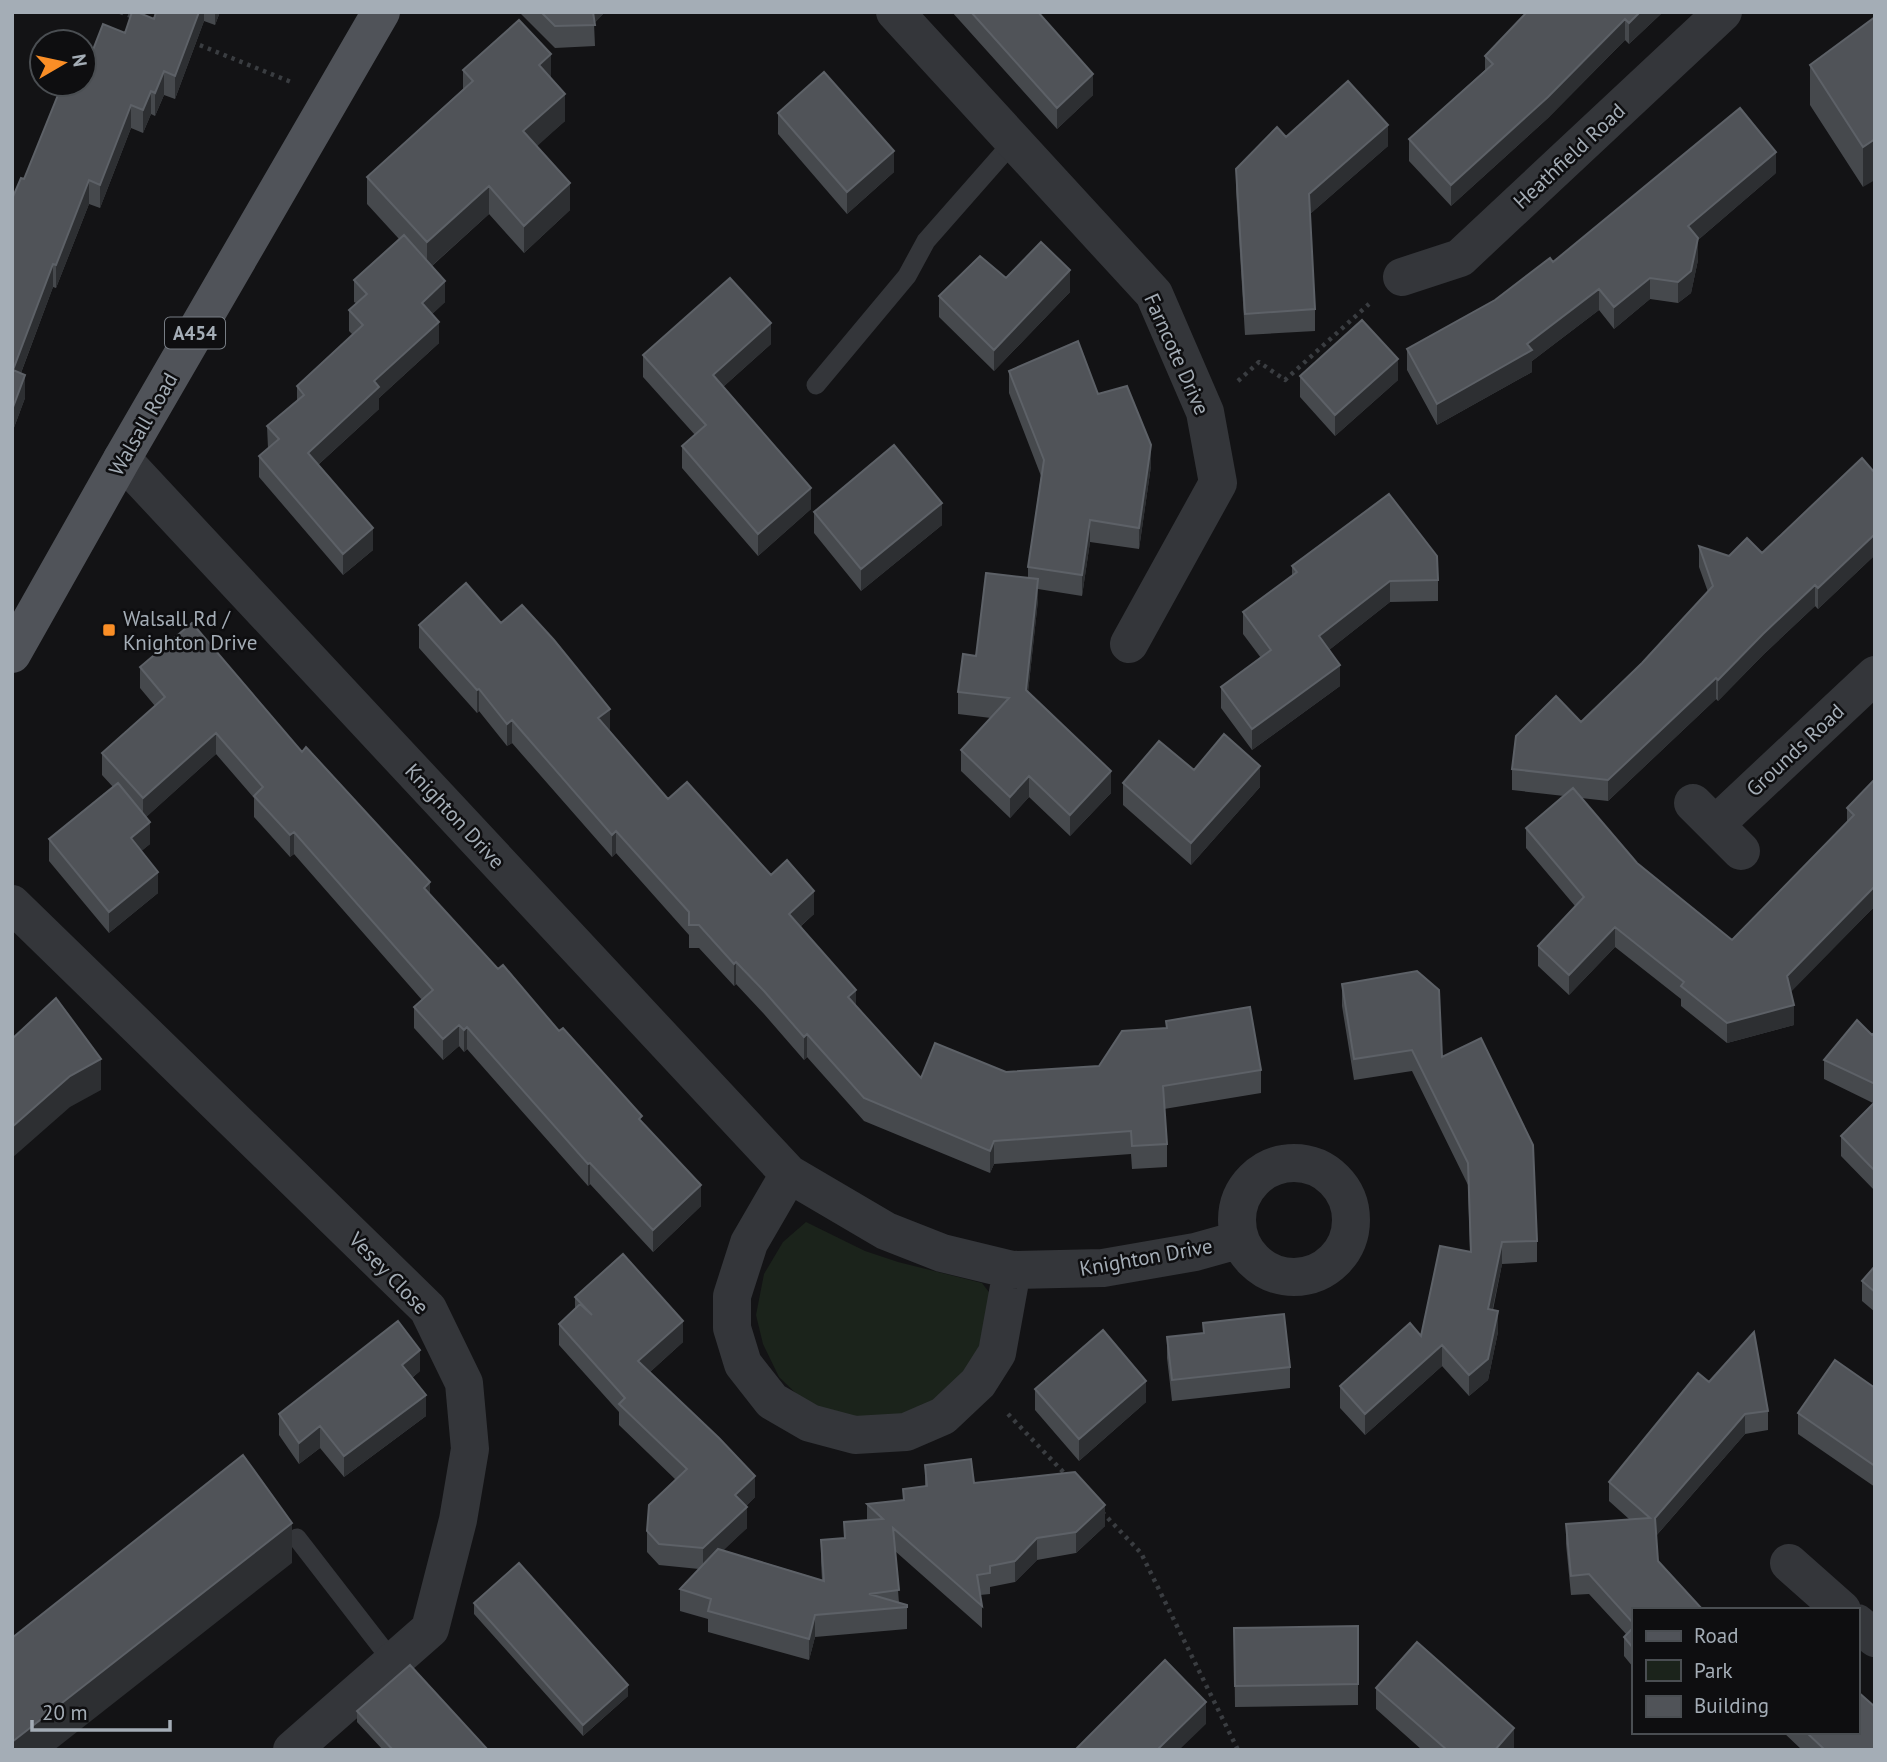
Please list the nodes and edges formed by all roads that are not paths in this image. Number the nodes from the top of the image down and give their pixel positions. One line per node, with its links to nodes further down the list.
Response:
1 (381, 12): 7 (main road, Walsall Road / A454)
2 (895, 12): 4 (street, Farncote Drive)
3 (1723, 12): 5 (street, Heathfield Road)
4 (1014, 141): 6 (lane); 8 (street, Farncote Drive)
5 (1402, 277)
6 (816, 385)
7 (122, 459): 9 (main road, Walsall Road / A454); 13 (street, Knighton Drive)
8 (1129, 644)
9 (12, 654)
10 (1875, 675): 11 (street, Grounds Road)
11 (1716, 826)
12 (12, 904): 21 (street, Vesey Close)
13 (789, 1174): 15 (street, Knighton Drive); 15 (street)
14 (1238, 1240): 15 (street, Knighton Drive)
15 (1012, 1270)
16 (297, 1538): 21 (lane)
17 (1789, 1563): 18 (street)
18 (1840, 1608)
19 (1859, 1625): 20 (street)
20 (1875, 1638)
21 (393, 1662): 22 (street, Vesey Close)
22 (292, 1750)

